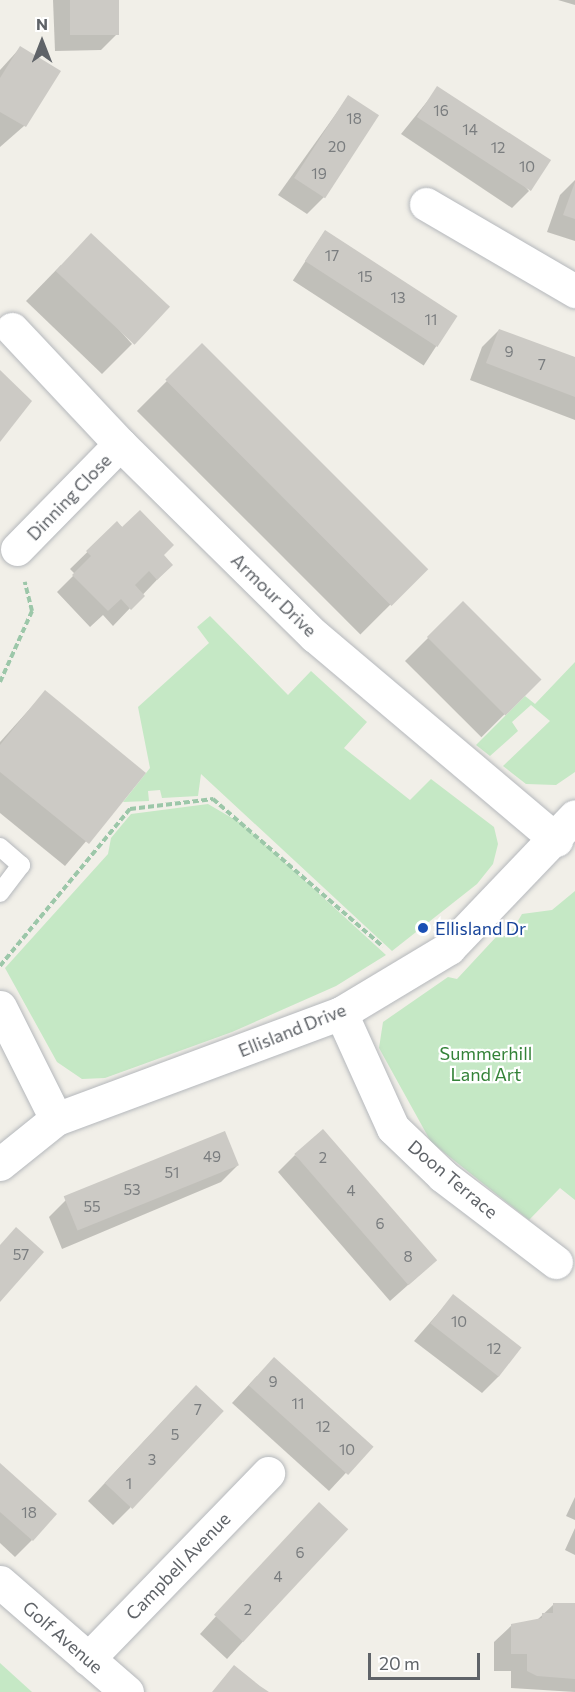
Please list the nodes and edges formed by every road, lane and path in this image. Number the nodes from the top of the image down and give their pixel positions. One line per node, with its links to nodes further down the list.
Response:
1 (426, 204): 2 (street)
2 (575, 291)
3 (12, 328): 4 (street, Armour Drive)
4 (120, 444): 5 (street, Dinning Close); 7 (street, Armour Drive)
5 (17, 549): 6 (path)
6 (0, 681)
7 (566, 828): 11 (street, Ellisland Drive)
8 (0, 847): 9 (lane)
9 (0, 893)
10 (0, 966): 11 (path)
11 (411, 971): 13 (street, Ellisland Drive)
12 (0, 1006): 14 (street)
13 (341, 1013): 14 (street, Ellisland Drive); 16 (street, Doon Terrace)
14 (56, 1119): 15 (street, Ellisland Drive)
15 (0, 1164)
16 (556, 1262)
17 (268, 1473): 19 (street, Campbell Avenue)
18 (0, 1582): 19 (street, Golf Avenue)
19 (88, 1659): 20 (street, Golf Avenue)
20 (127, 1692)

